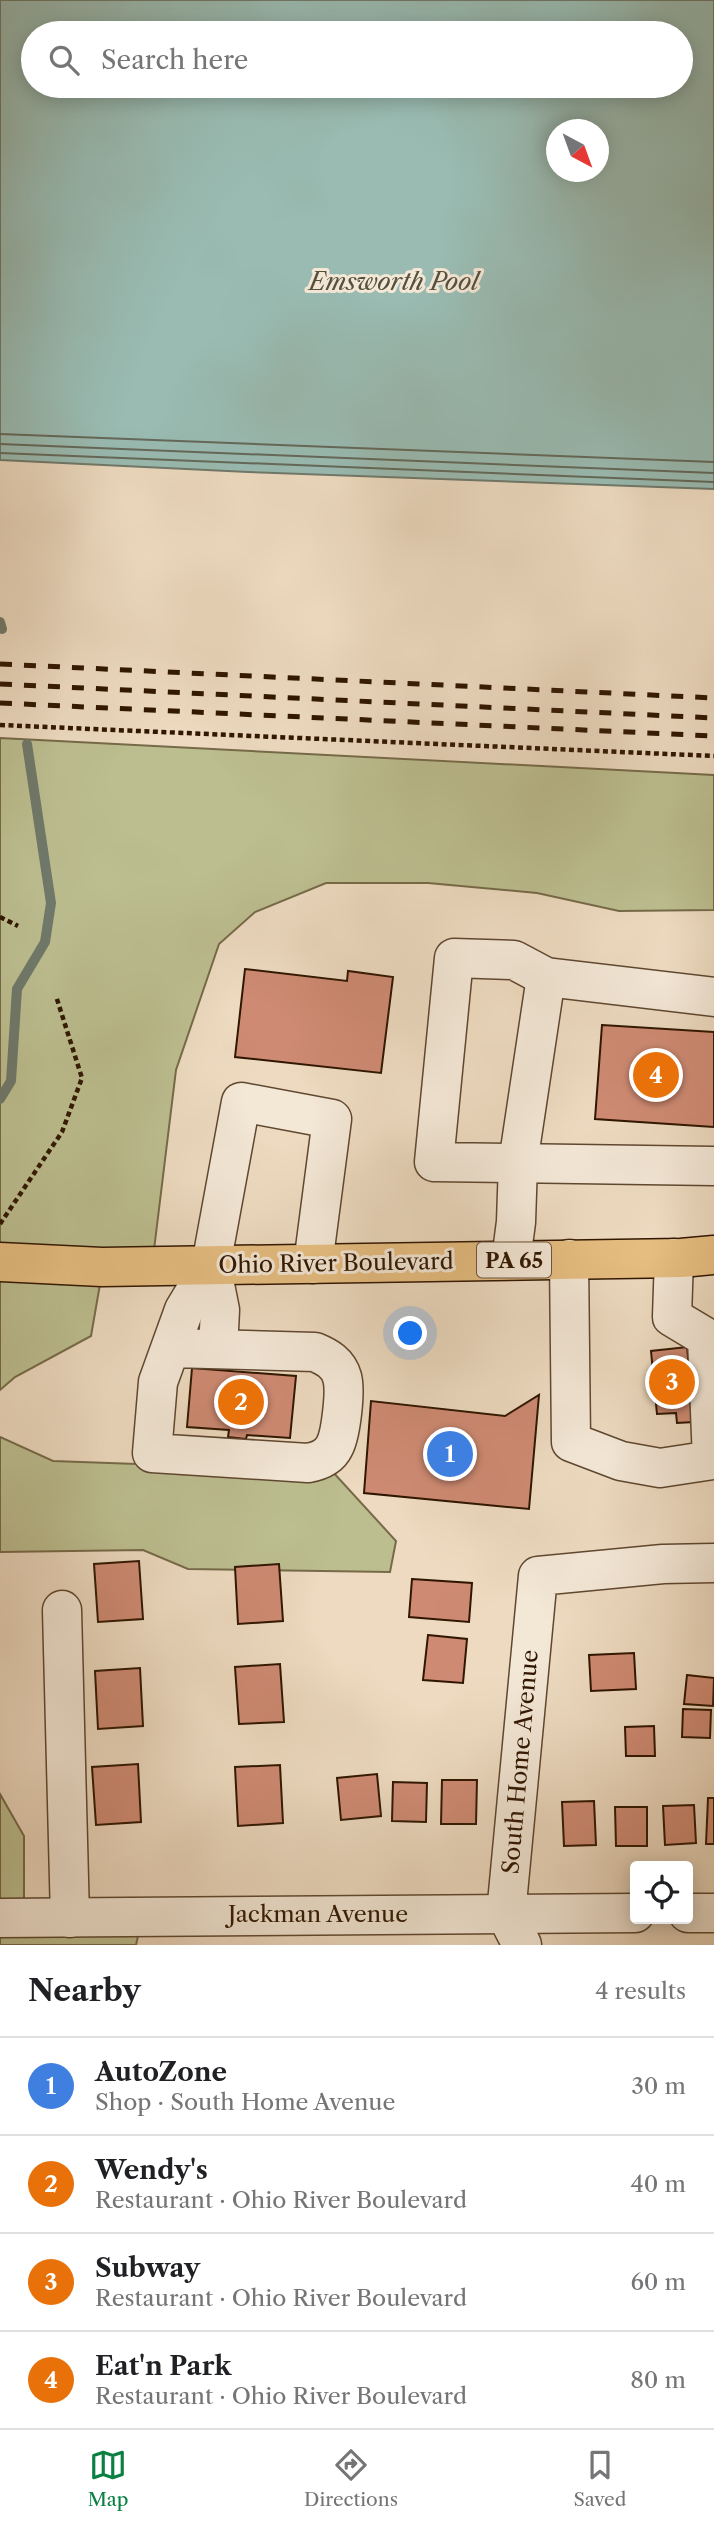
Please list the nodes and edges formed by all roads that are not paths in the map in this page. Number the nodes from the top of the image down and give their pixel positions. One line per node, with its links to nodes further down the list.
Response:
1 (546, 977): 2 (street); 3 (street); 3 (street)
2 (714, 997)
3 (518, 1163): 4 (street); 8 (street)
4 (714, 1166)
5 (714, 1255): 6 (highway, Ohio River Boulevard / PA 65)
6 (674, 1258): 7 (highway, Ohio River Boulevard / PA 65); 7 (street)
7 (569, 1259): 8 (highway, Ohio River Boulevard / PA 65)
8 (511, 1260): 10 (highway, Ohio River Boulevard / PA 65)
9 (0, 1262): 11 (highway, Ohio River Boulevard / PA 65)
10 (313, 1264): 11 (highway, Ohio River Boulevard / PA 65); 11 (street)
11 (211, 1265): 12 (street); 13 (street)
12 (171, 1348): 13 (street); 13 (street)
13 (218, 1349)
14 (714, 1563): 21 (street, South Home Avenue)
15 (62, 1610): 20 (street)
16 (693, 1913): 17 (street)
17 (714, 1913)
18 (630, 1914): 21 (street, Jackman Avenue)
19 (12, 1917): 20 (street, Jackman Avenue)
20 (70, 1918): 22 (street, Jackman Avenue)
21 (514, 1929): 22 (street, Jackman Avenue)
22 (139, 1931)

